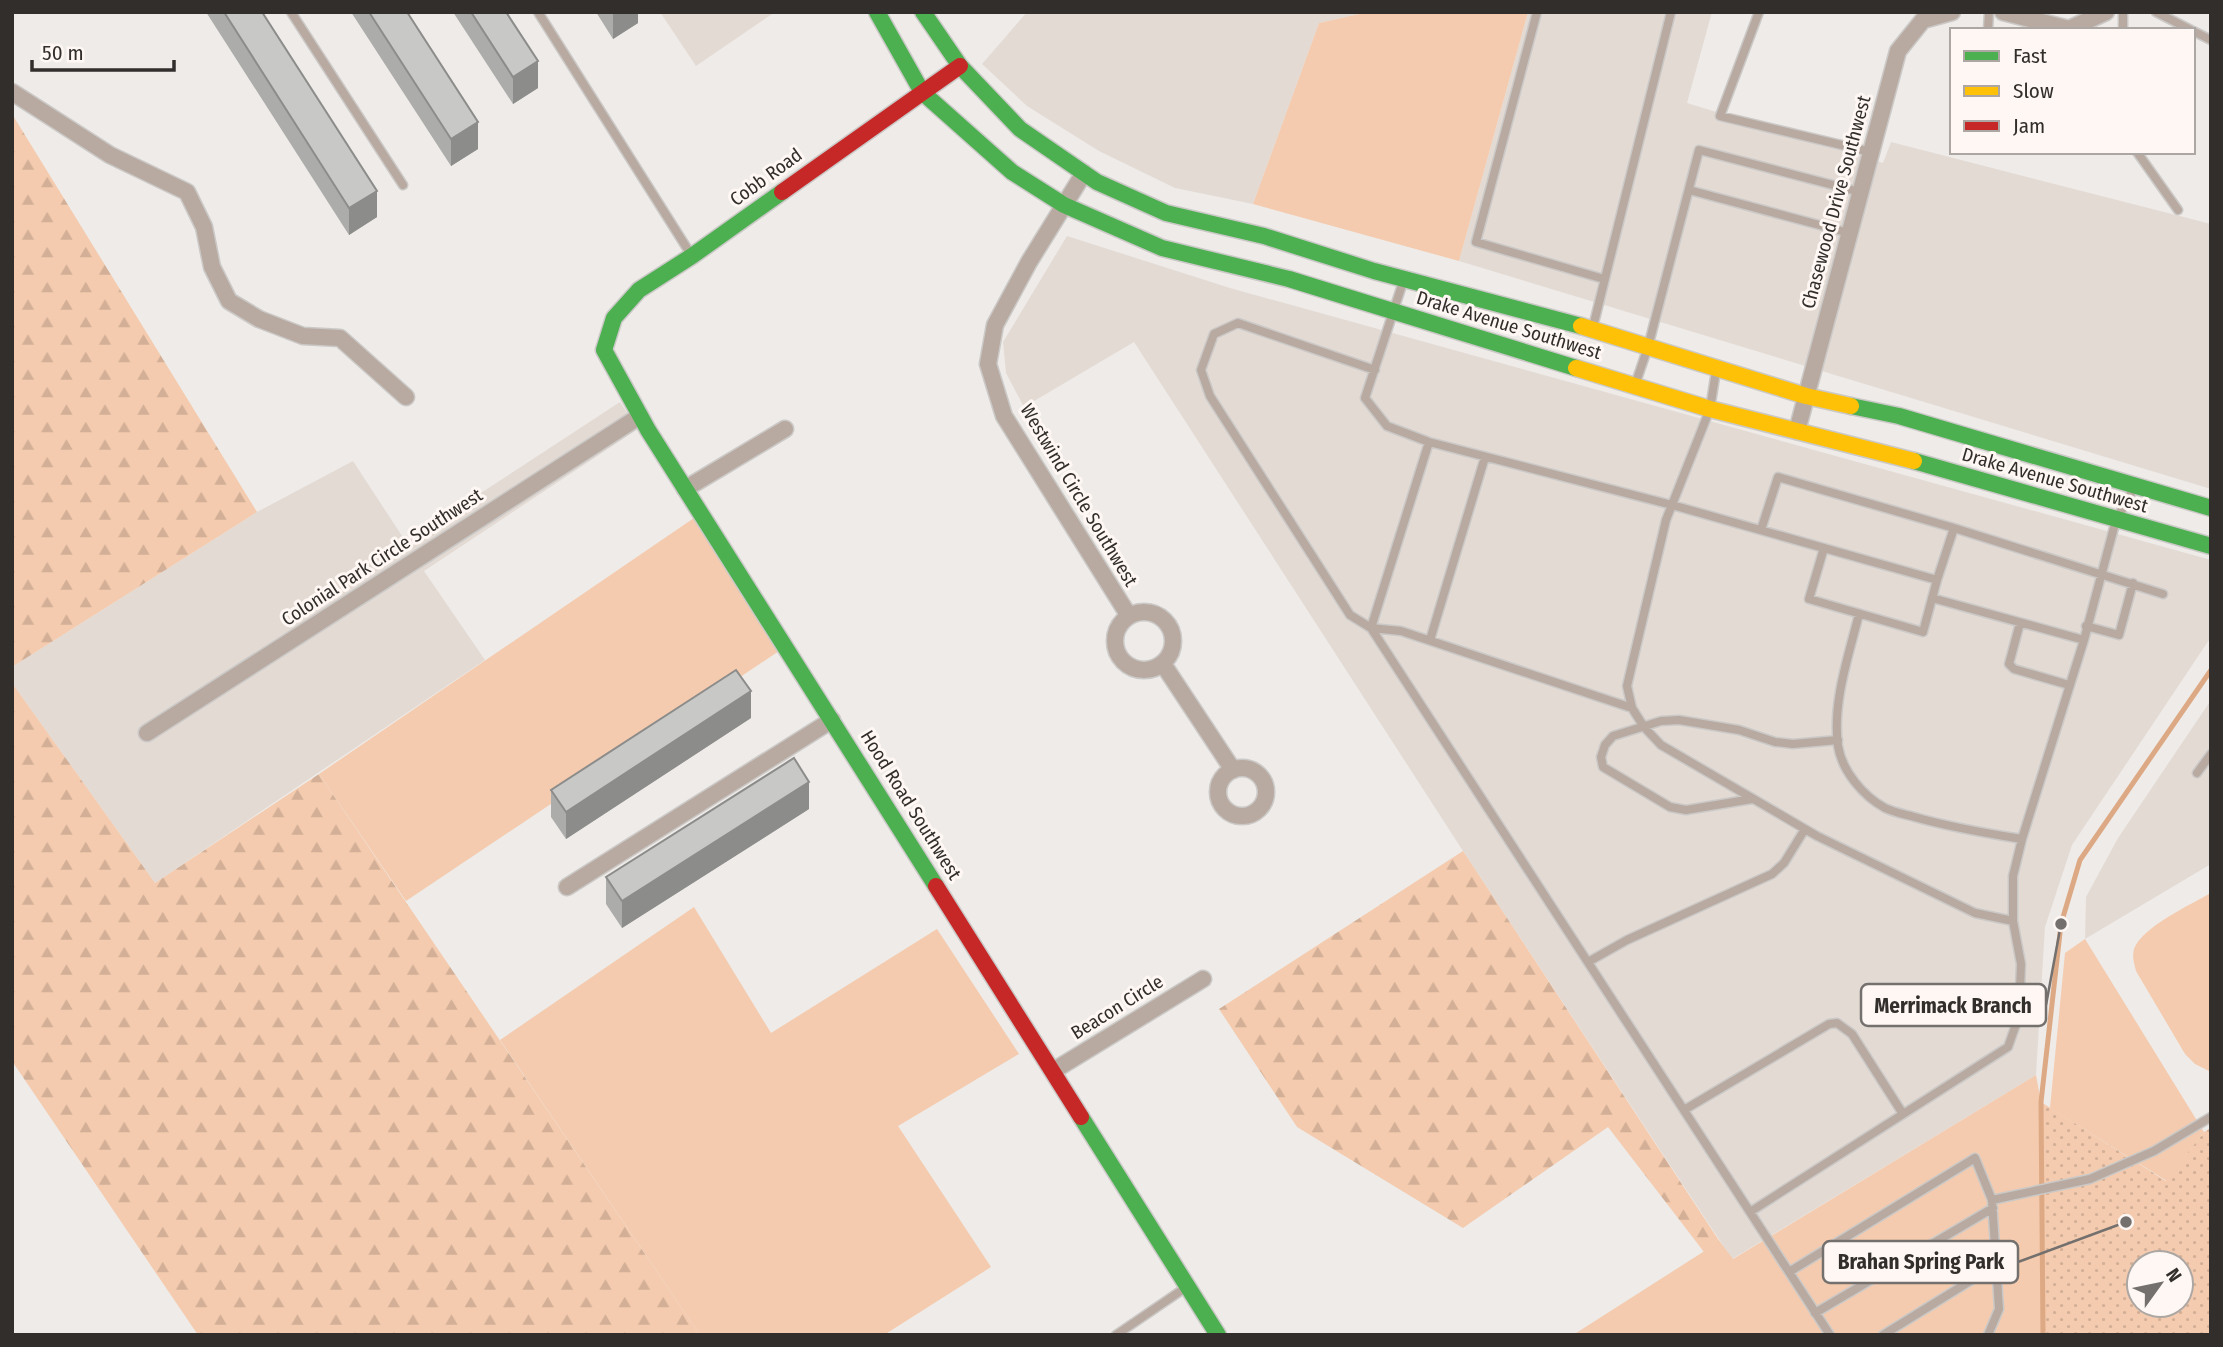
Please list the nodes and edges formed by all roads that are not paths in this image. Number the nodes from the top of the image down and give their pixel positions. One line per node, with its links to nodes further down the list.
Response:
1 (291, 12): 23 (lane)
2 (538, 12): 29 (lane)
3 (877, 12): 19 (street, Drake Avenue Southwest)
4 (923, 12): 17 (street, Drake Avenue Southwest)
5 (1537, 12): 31 (lane)
6 (1671, 12): 31 (lane)
7 (1759, 12): 20 (lane)
8 (2003, 12): 12 (street)
9 (2106, 12): 13 (street)
10 (2155, 12): 14 (lane)
11 (1942, 13): 20 (street, Chasewood Drive Southwest)
12 (2065, 28)
13 (2071, 28)
14 (2188, 28)
15 (2195, 32): 16 (lane)
16 (2211, 40)
17 (960, 66): 19 (street, Cobb Road); 22 (street, Drake Avenue Southwest)
18 (12, 92): 40 (street)
19 (922, 92): 26 (street, Drake Avenue Southwest); 29 (street, Cobb Road)
20 (1871, 152): 25 (street, Chasewood Drive Southwest)
21 (2138, 154): 27 (lane)
22 (1084, 173): 26 (street, Westwind Circle Southwest); 30 (street, Drake Avenue Southwest)
23 (403, 185)
24 (1689, 190): 25 (lane); 28 (lane); 35 (lane)
25 (1860, 192): 28 (street, Chasewood Drive Southwest)
26 (1064, 205): 33 (street, Drake Avenue Southwest); 62 (street, Westwind Circle Southwest)
27 (2178, 210)
28 (1849, 233): 39 (street, Chasewood Drive Southwest)
29 (692, 256): 32 (street, Cobb Road)
30 (1404, 279): 33 (lane); 34 (street, Drake Avenue Southwest)
31 (1604, 279): 34 (lane)
32 (634, 296): 42 (street, Hood Road Southwest)
33 (1393, 312): 37 (lane); 38 (street, Drake Avenue Southwest)
34 (1592, 330): 35 (street, Drake Avenue Southwest)
35 (1648, 347): 36 (street, Drake Avenue Southwest); 38 (lane)
36 (1716, 367): 39 (street, Drake Avenue Southwest); 41 (lane)
37 (1374, 370): 45 (lane); 65 (lane)
38 (1635, 386): 41 (street, Drake Avenue Southwest)
39 (1806, 396): 44 (street, Chasewood Drive Southwest); 47 (street, Drake Avenue Southwest)
40 (405, 397)
41 (1710, 408): 44 (street, Drake Avenue Southwest); 49 (lane)
42 (640, 416): 48 (street, Hood Road Southwest); 73 (street, Colonial Park Circle Southwest)
43 (785, 429): 48 (street)
44 (1797, 431): 51 (street, Drake Avenue Southwest)
45 (1429, 442): 46 (lane); 65 (lane)
46 (1485, 457): 49 (lane); 66 (lane)
47 (2135, 486): 50 (street, Drake Avenue Southwest); 51 (lane)
48 (685, 489): 71 (street, Hood Road Southwest)
49 (1672, 505): 53 (lane); 70 (lane)
50 (2211, 508)
51 (2116, 520): 54 (street, Drake Avenue Southwest); 56 (lane)
52 (1954, 528): 53 (lane); 56 (lane); 57 (lane)
53 (1761, 530): 55 (lane)
54 (2211, 546)
55 (1824, 548): 57 (lane); 61 (lane)
56 (2100, 573): 58 (lane); 64 (lane)
57 (1937, 580): 60 (lane)
58 (2133, 583): 59 (lane); 64 (lane)
59 (2163, 594)
60 (1932, 598): 61 (lane); 63 (lane)
61 (1860, 614): 74 (lane)
62 (1129, 616): 68 (street); 68 (street)
63 (2020, 623): 67 (lane); 69 (lane)
64 (2086, 626): 67 (lane)
65 (1371, 628): 66 (lane); 83 (lane)
66 (1430, 640): 70 (lane)
67 (2084, 640): 69 (lane)
68 (1163, 664): 77 (street)
69 (2069, 685): 80 (lane)
70 (1632, 708): 72 (lane)
71 (832, 720): 81 (street); 85 (street, Hood Road Southwest)
72 (1644, 727): 74 (lane); 78 (lane); 78 (lane)
73 (147, 733)
74 (1838, 740): 80 (lane)
75 (2211, 754): 76 (lane)
76 (2211, 765)
77 (1233, 770)
78 (1753, 799): 79 (lane)
79 (1805, 830): 82 (lane); 83 (lane)
80 (2022, 839): 82 (lane)
81 (567, 887)
82 (2013, 921): 87 (lane)
83 (1588, 962): 86 (lane)
84 (1203, 979): 85 (street, Beacon Circle)
85 (1053, 1071): 93 (street, Hood Road Southwest)
86 (1684, 1110): 87 (lane); 90 (lane)
87 (1903, 1114): 90 (lane)
88 (2211, 1117): 89 (lane)
89 (1992, 1204): 91 (lane); 92 (lane); 94 (lane)
90 (1750, 1212): 92 (lane)
91 (1996, 1265): 95 (lane); 99 (lane)
92 (1789, 1272): 94 (lane)
93 (1188, 1286): 96 (lane); 97 (street, Hood Road Southwest)
94 (1815, 1313): 98 (lane)
95 (1986, 1333)
96 (1116, 1335)
97 (1218, 1335)
98 (1830, 1335)
99 (1883, 1335)

